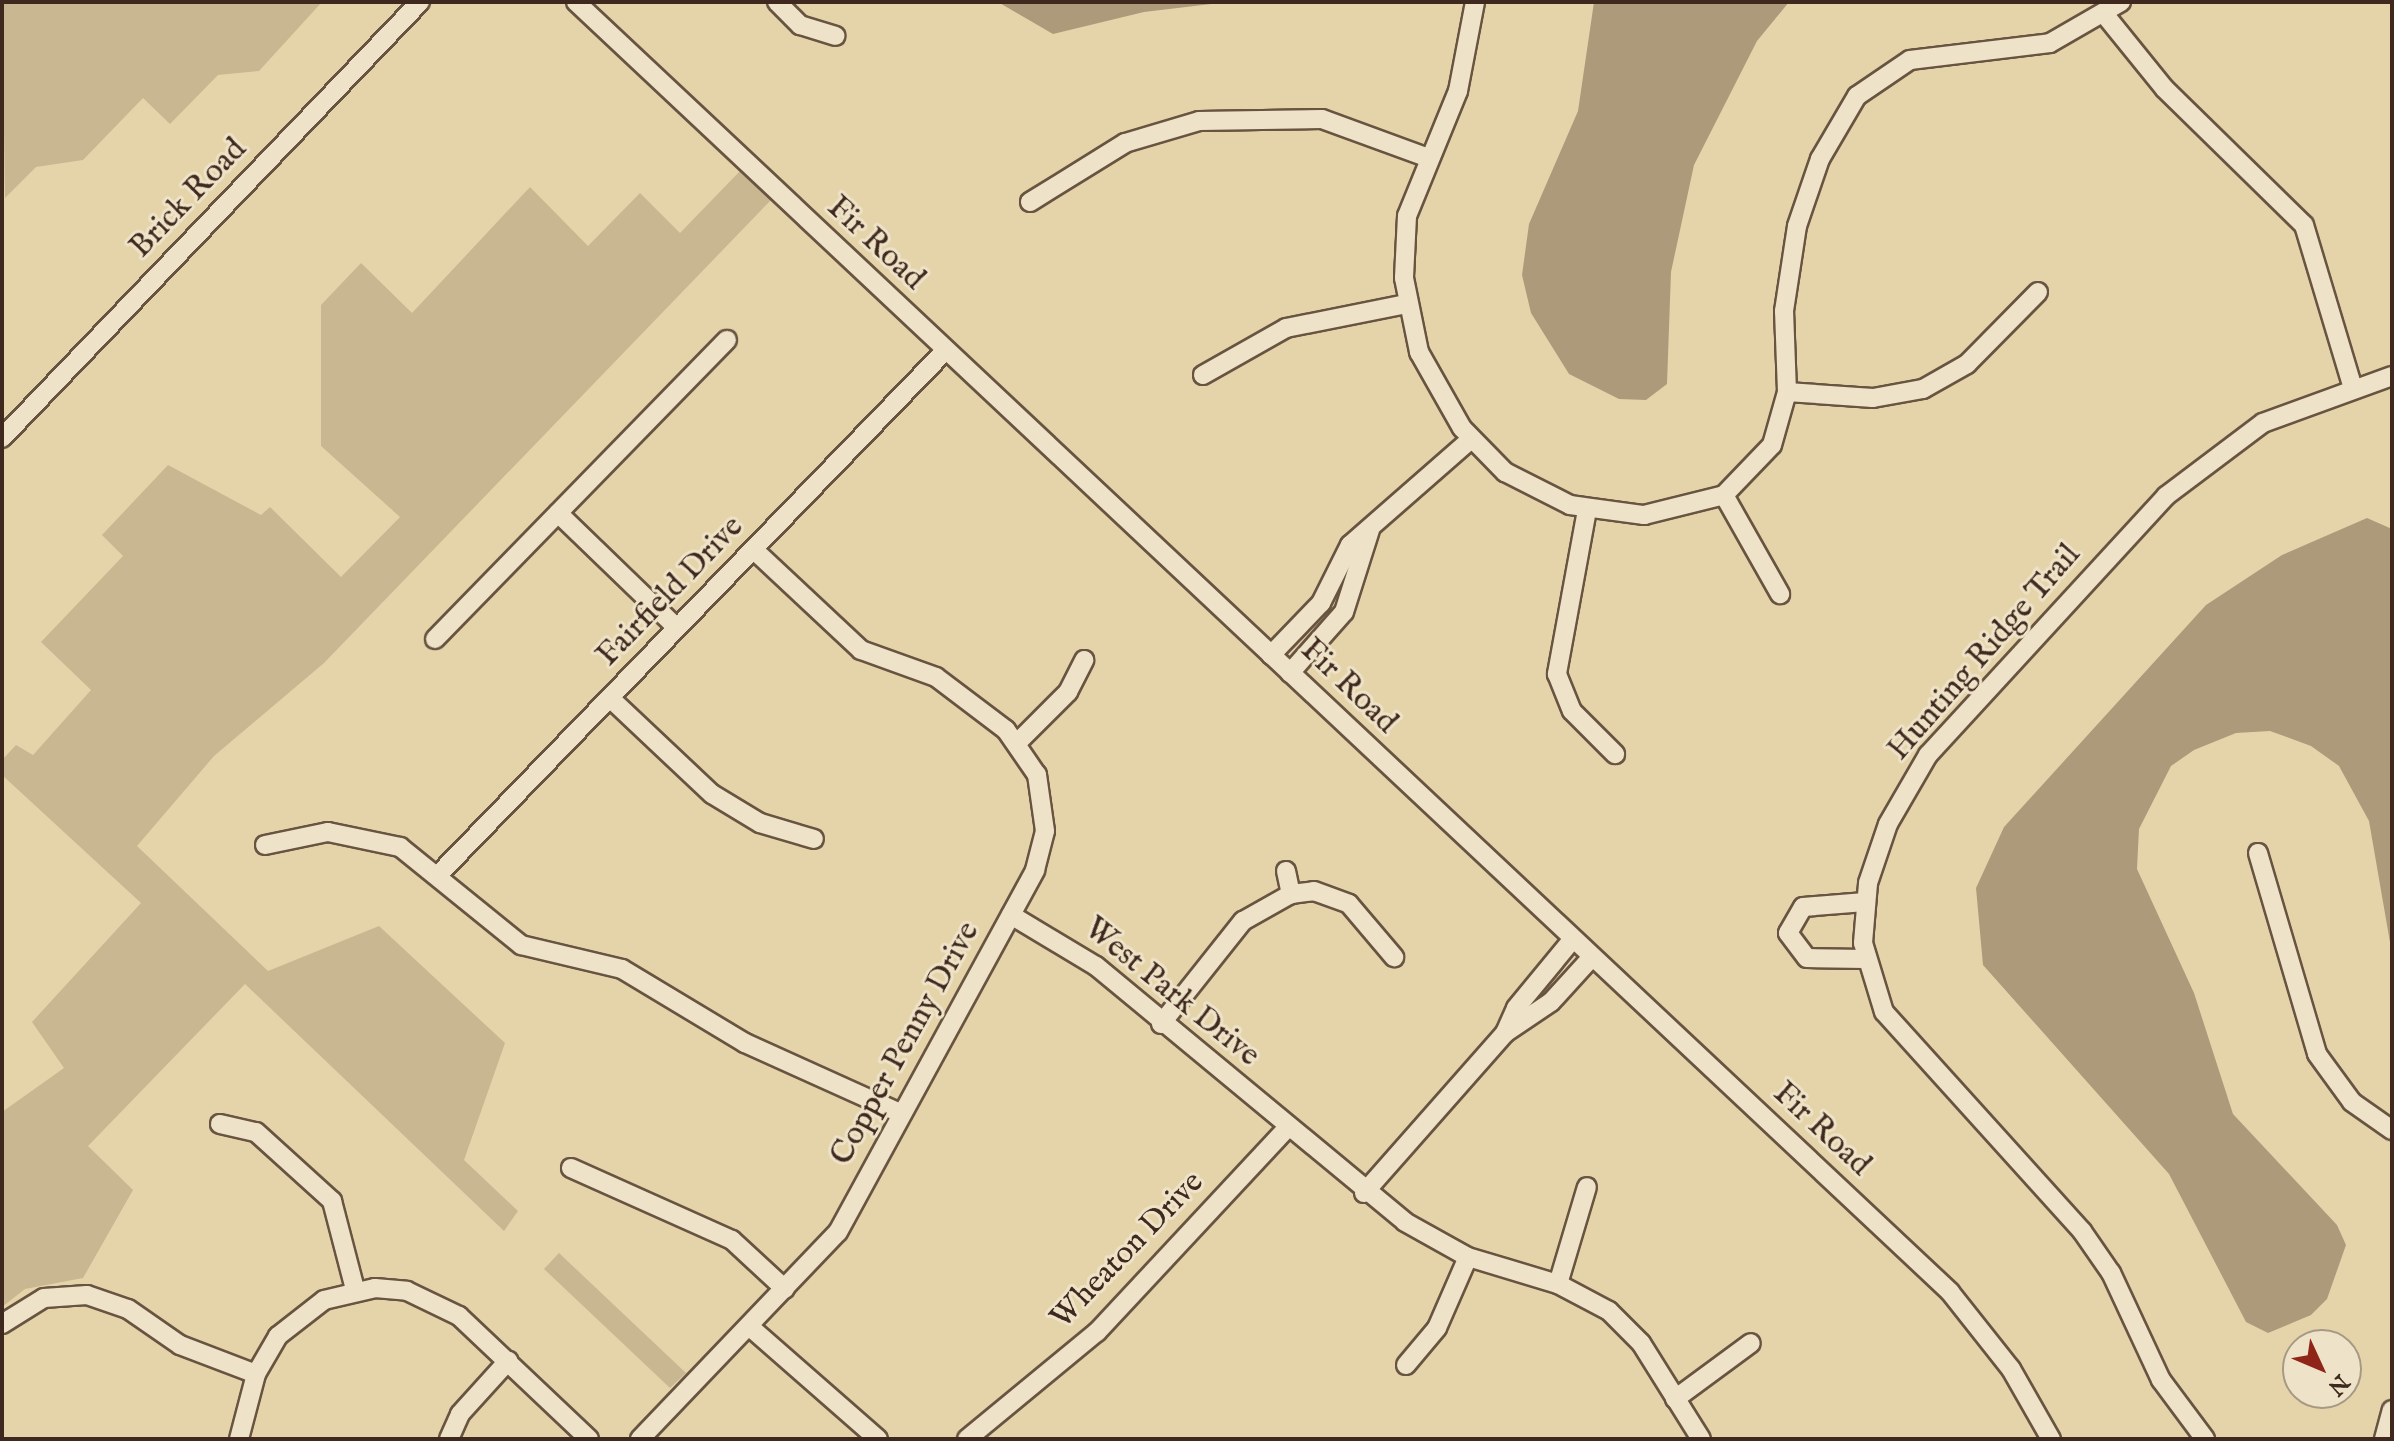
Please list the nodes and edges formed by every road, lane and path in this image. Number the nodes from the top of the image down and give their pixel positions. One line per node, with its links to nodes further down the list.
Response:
1 (420, 2): 18 (street, Brick Road)
2 (576, 2): 13 (street, Fir Road)
3 (777, 2): 7 (street)
4 (1475, 2): 8 (street)
5 (2121, 2): 6 (street)
6 (2105, 15): 16 (street); 17 (street)
7 (835, 36)
8 (1426, 157): 9 (street); 11 (street)
9 (1030, 202)
10 (2038, 292): 17 (street)
11 (1406, 304): 14 (street); 19 (street)
12 (727, 340): 22 (street)
13 (945, 351): 24 (street, Fairfield Drive); 28 (street, Fir Road)
14 (1203, 375)
15 (2392, 376): 16 (street, Hunting Ridge Trail)
16 (2353, 388): 40 (street, Hunting Ridge Trail)
17 (1787, 392): 20 (street)
18 (2, 438)
19 (1471, 439): 21 (street); 23 (street)
20 (1724, 495): 21 (street); 25 (street)
21 (1587, 510): 33 (street)
22 (558, 513): 26 (street); 27 (street)
23 (1371, 527): 28 (street); 30 (street)
24 (754, 550): 26 (street, Fairfield Drive); 32 (street)
25 (1780, 594)
26 (677, 628): 31 (street, Fairfield Drive)
27 (435, 639)
28 (1271, 655): 30 (street, Fir Road)
29 (1084, 660): 32 (street)
30 (1290, 673): 42 (street, Fir Road)
31 (610, 698): 34 (street); 38 (street, Fairfield Drive)
32 (1018, 742): 41 (street, Copper Penny Drive)
33 (1615, 754)
34 (814, 839)
35 (265, 845): 38 (street)
36 (2258, 853): 51 (street)
37 (1286, 871): 39 (street)
38 (439, 874): 48 (street)
39 (1291, 894): 43 (street); 46 (street)
40 (1865, 902): 45 (street, Hunting Ridge Trail); 45 (street)
41 (1011, 915): 46 (street, West Park Drive); 48 (street, Copper Penny Drive)
42 (1572, 940): 44 (street, Fir Road); 47 (street)
43 (1394, 957)
44 (1591, 958): 47 (street); 74 (street, Fir Road)
45 (1866, 959): 75 (street, Hunting Ridge Trail)
46 (1161, 1024): 50 (street, West Park Drive)
47 (1505, 1033): 54 (street)
48 (900, 1113): 58 (street, Copper Penny Drive)
49 (220, 1124): 57 (street)
50 (1288, 1127): 54 (street, West Park Drive); 72 (street, Wheaton Drive)
51 (2392, 1130)
52 (571, 1168): 58 (street)
53 (1587, 1187): 56 (street)
54 (1364, 1193): 55 (street, West Park Drive)
55 (1468, 1257): 56 (street, West Park Drive); 63 (street)
56 (1558, 1284): 65 (street, West Park Drive)
57 (355, 1289): 62 (street); 64 (street)
58 (785, 1289): 60 (street, Copper Penny Drive)
59 (2, 1324): 64 (street)
60 (750, 1327): 70 (street, Copper Penny Drive); 71 (street)
61 (1751, 1343): 65 (street)
62 (508, 1361): 68 (street); 69 (street)
63 (1406, 1365)
64 (256, 1374): 67 (street)
65 (1675, 1399): 73 (street, West Park Drive)
66 (2392, 1410): 76 (street)
67 (239, 1439)
68 (449, 1439)
69 (589, 1439)
70 (640, 1439)
71 (878, 1439)
72 (967, 1439)
73 (1701, 1439)
74 (2051, 1439)
75 (2205, 1439)
76 (2384, 1439)

